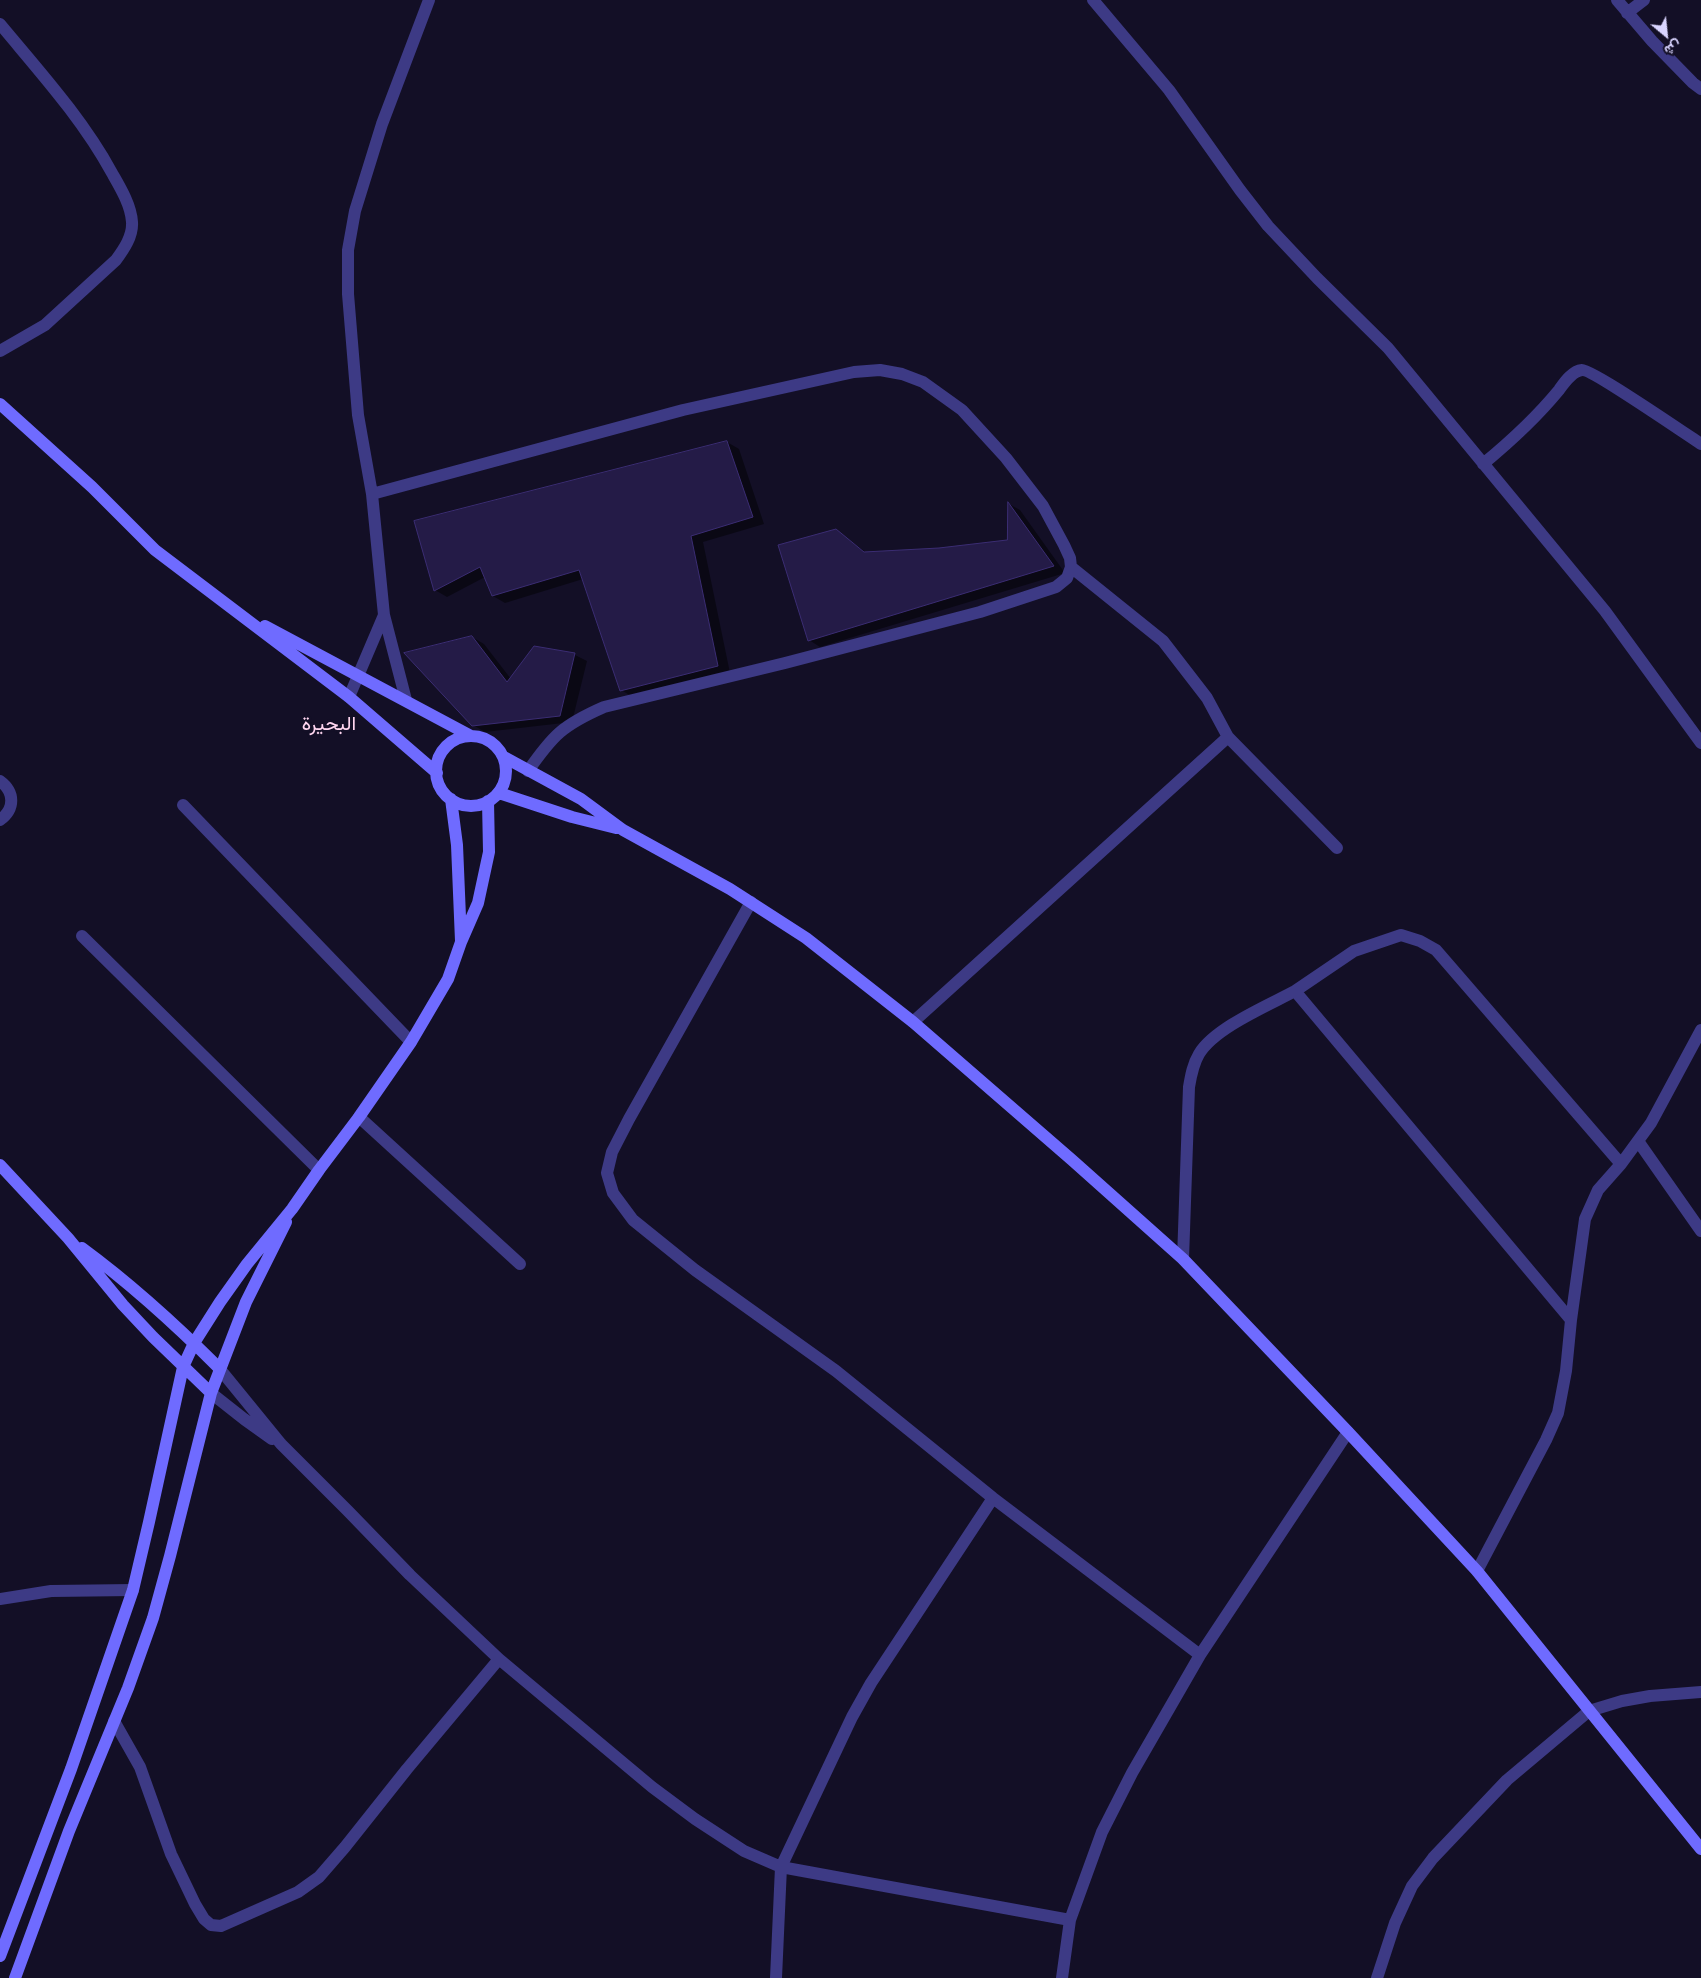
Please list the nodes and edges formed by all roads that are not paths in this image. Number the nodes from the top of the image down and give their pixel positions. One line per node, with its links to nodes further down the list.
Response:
1 (429, 0): 12 (street)
2 (1093, 0): 11 (street)
3 (1617, 0): 5 (street)
4 (1644, 0): 5 (street)
5 (1627, 13): 7 (street)
6 (0, 24): 8 (street)
7 (1701, 88)
8 (0, 352)
9 (2, 409): 14 (street)
10 (1701, 444): 11 (street)
11 (1483, 464): 21 (street)
12 (372, 494): 13 (street); 15 (street)
13 (1071, 567): 20 (street); 23 (street)
14 (234, 610): 16 (street); 17 (street)
15 (384, 615): 16 (street); 18 (street)
16 (359, 676): 17 (street); 18 (street)
17 (349, 697): 24 (street)
18 (406, 700): 19 (street)
19 (470, 736): 22 (street); 24 (street)
20 (1228, 737): 32 (street); 37 (street)
21 (1701, 743)
22 (504, 757): 23 (street); 26 (street)
23 (528, 771): 31 (street)
24 (437, 773): 27 (street)
25 (0, 781): 30 (street)
26 (499, 793): 28 (street); 31 (street)
27 (451, 799): 28 (street); 35 (street)
28 (488, 801): 35 (street)
29 (183, 805): 39 (street)
30 (0, 820)
31 (623, 830): 33 (street)
32 (1337, 848)
33 (751, 902): 37 (street); 57 (street)
34 (82, 936): 44 (street)
35 (461, 942): 39 (street)
36 (1295, 991): 42 (street); 48 (street); 50 (street)
37 (913, 1022): 48 (street)
38 (1701, 1030): 41 (street)
39 (411, 1042): 40 (street)
40 (359, 1117): 44 (street); 49 (street)
41 (1638, 1141): 42 (street); 46 (street)
42 (1621, 1164): 50 (street)
43 (0, 1165): 47 (street)
44 (319, 1170): 45 (street)
45 (292, 1209): 51 (street); 53 (street)
46 (1701, 1230)
47 (68, 1238): 51 (street); 52 (street)
48 (1183, 1259): 55 (street)
49 (520, 1264)
50 (1571, 1320): 58 (street)
51 (194, 1343): 52 (street); 53 (street)
52 (183, 1367): 54 (street); 59 (street)
53 (220, 1368): 54 (street); 56 (street)
54 (211, 1394): 56 (street); 65 (street)
55 (1348, 1432): 58 (street); 61 (street)
56 (281, 1444): 62 (street)
57 (993, 1498): 61 (street); 67 (street)
58 (1477, 1571): 64 (street)
59 (132, 1590): 60 (street); 69 (street)
60 (0, 1599)
61 (1200, 1655): 68 (street)
62 (499, 1659): 65 (street); 67 (street)
63 (1701, 1692): 64 (street)
64 (1589, 1711): 66 (street); 73 (street)
65 (114, 1721): 70 (street)
66 (1701, 1849)
67 (781, 1868): 68 (street); 71 (street)
68 (1070, 1920): 72 (street)
69 (0, 1956)
70 (15, 1978)
71 (776, 1978)
72 (1062, 1978)
73 (1377, 1978)

